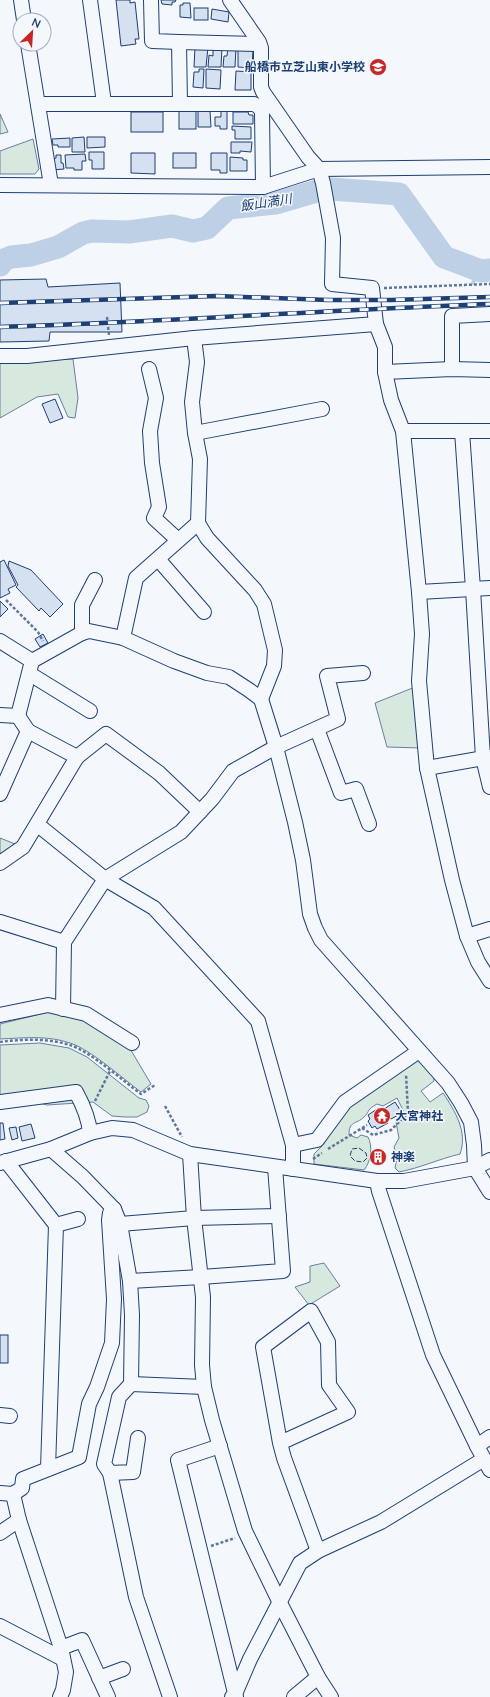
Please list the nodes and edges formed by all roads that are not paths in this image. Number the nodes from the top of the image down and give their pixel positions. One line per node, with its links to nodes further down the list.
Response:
1 (21, 0): 5 (street)
2 (90, 0): 9 (street)
3 (152, 0): 6 (street)
4 (230, 0): 7 (street)
5 (23, 12)
6 (179, 42): 7 (street); 11 (street)
7 (259, 44): 13 (street)
8 (29, 52): 10 (street)
9 (104, 103): 10 (street); 11 (street)
10 (38, 104): 15 (street)
11 (180, 104): 16 (street)
12 (490, 167): 13 (street)
13 (319, 169): 16 (street); 18 (street)
14 (0, 185): 15 (street)
15 (50, 185): 16 (street)
16 (263, 186)
17 (490, 314): 22 (street)
18 (376, 324): 19 (street); 24 (street)
19 (194, 338): 20 (street); 29 (street)
20 (0, 356)
21 (149, 369): 31 (street)
22 (452, 369): 23 (street); 24 (street)
23 (490, 370)
24 (385, 372): 27 (street)
25 (322, 409): 29 (street)
26 (490, 430): 28 (street)
27 (403, 431): 28 (street); 36 (street)
28 (462, 431): 35 (street)
29 (194, 433): 30 (street)
30 (198, 523): 31 (street); 43 (street)
31 (178, 540): 32 (street)
32 (158, 559): 37 (street); 39 (street)
33 (95, 580): 38 (street)
34 (490, 588): 35 (street)
35 (474, 589): 36 (street); 51 (street)
36 (419, 592): 52 (street)
37 (204, 612)
38 (82, 633): 39 (street); 41 (street)
39 (123, 638): 43 (street)
40 (0, 641): 41 (street)
41 (31, 668): 44 (street); 46 (street)
42 (363, 673): 47 (street)
43 (261, 699): 49 (street)
44 (90, 711)
45 (0, 715): 46 (street)
46 (18, 716): 48 (street)
47 (317, 730): 49 (street); 56 (street)
48 (28, 731): 50 (street); 54 (street)
49 (276, 747): 55 (street); 68 (street)
50 (77, 757): 55 (street); 57 (street)
51 (486, 758): 52 (street); 53 (street)
52 (427, 768): 62 (street)
53 (490, 787)
54 (0, 794)
55 (200, 812): 59 (street)
56 (369, 824)
57 (38, 825): 58 (street); 59 (street)
58 (0, 864)
59 (105, 879): 63 (street); 71 (street)
60 (0, 922): 63 (street)
61 (490, 928): 62 (street)
62 (467, 936): 64 (street)
63 (64, 942): 65 (street)
64 (490, 981)
65 (63, 1009): 66 (street); 67 (street)
66 (0, 1016)
67 (132, 1042)
68 (419, 1051): 71 (street); 77 (street)
69 (0, 1102): 70 (street)
70 (90, 1133): 72 (street); 73 (street)
71 (293, 1145): 78 (street)
72 (51, 1149): 75 (street); 81 (street)
73 (190, 1154): 76 (street); 83 (street)
74 (490, 1160): 77 (street)
75 (3, 1162): 86 (street)
76 (275, 1167): 78 (street); 82 (street)
77 (475, 1168): 79 (street); 80 (street)
78 (293, 1169): 79 (street)
79 (377, 1181): 95 (street)
80 (490, 1192)
81 (114, 1209): 85 (street); 97 (street)
82 (279, 1216): 83 (street); 87 (street)
83 (194, 1218): 85 (street); 87 (street)
84 (78, 1219): 86 (street)
85 (120, 1224): 88 (street)
86 (56, 1225): 97 (street)
87 (201, 1278): 88 (street); 90 (street)
88 (130, 1281): 89 (street)
89 (131, 1384): 90 (street); 98 (street)
90 (204, 1387): 94 (street)
91 (490, 1437): 95 (street)
92 (138, 1438): 98 (street)
93 (280, 1443): 93 (street); 102 (street)
94 (220, 1446): 103 (street); 109 (street)
95 (477, 1446): 96 (street)
96 (487, 1464): 102 (street)
97 (48, 1469): 99 (street)
98 (110, 1473): 112 (street)
99 (6, 1493): 100 (street)
100 (19, 1520): 101 (street); 105 (street)
101 (0, 1533)
102 (318, 1551): 103 (street)
103 (280, 1603): 107 (street); 109 (street)
104 (0, 1626): 105 (street)
105 (62, 1654): 108 (street); 110 (street)
106 (123, 1669): 108 (street)
107 (318, 1677): 113 (street); 114 (street)
108 (99, 1678): 111 (street)
109 (234, 1696)
110 (60, 1697)
111 (108, 1697)
112 (170, 1697)
113 (294, 1697)
114 (331, 1697)

